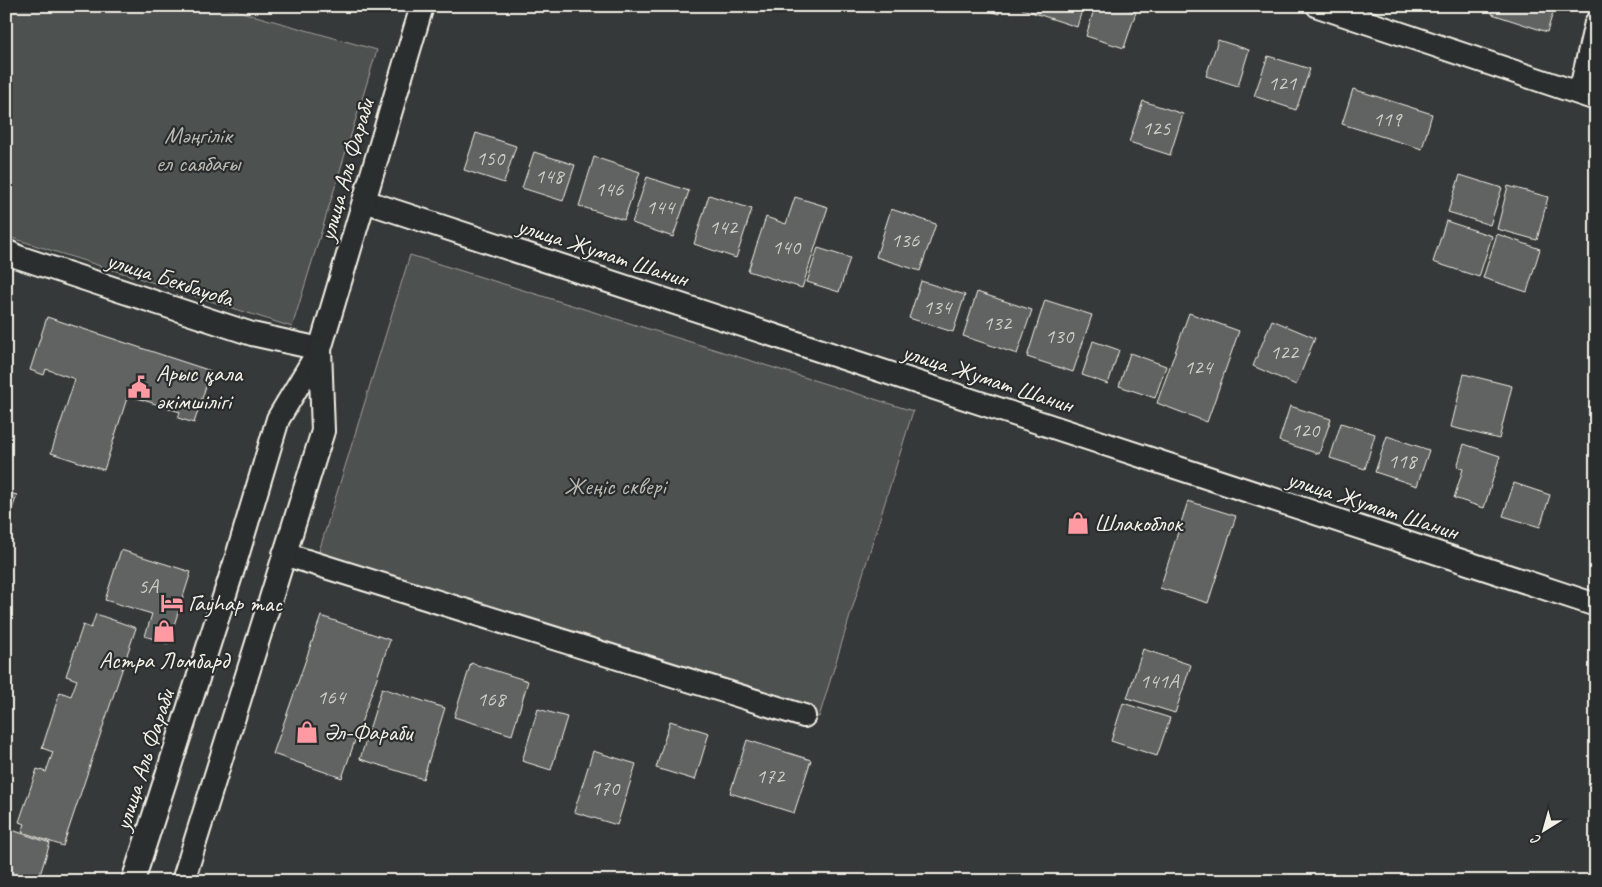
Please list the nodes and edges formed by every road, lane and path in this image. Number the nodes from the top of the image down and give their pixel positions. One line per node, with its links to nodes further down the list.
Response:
1 (422, 6): 5 (street, улица Аль Фараби)
2 (1318, 6): 4 (street)
3 (1596, 23): 4 (street)
4 (1588, 96)
5 (364, 201): 7 (street, улица Аль Фараби); 9 (street, улица Жумат Шанин)
6 (6, 251): 7 (street, улица Бекбауова)
7 (320, 349): 8 (street, улица Аль Фараби); 11 (street, улица Аль Фараби)
8 (284, 554): 10 (street); 12 (street, улица Аль Фараби)
9 (1596, 605)
10 (804, 716)
11 (133, 881)
12 (183, 881)

